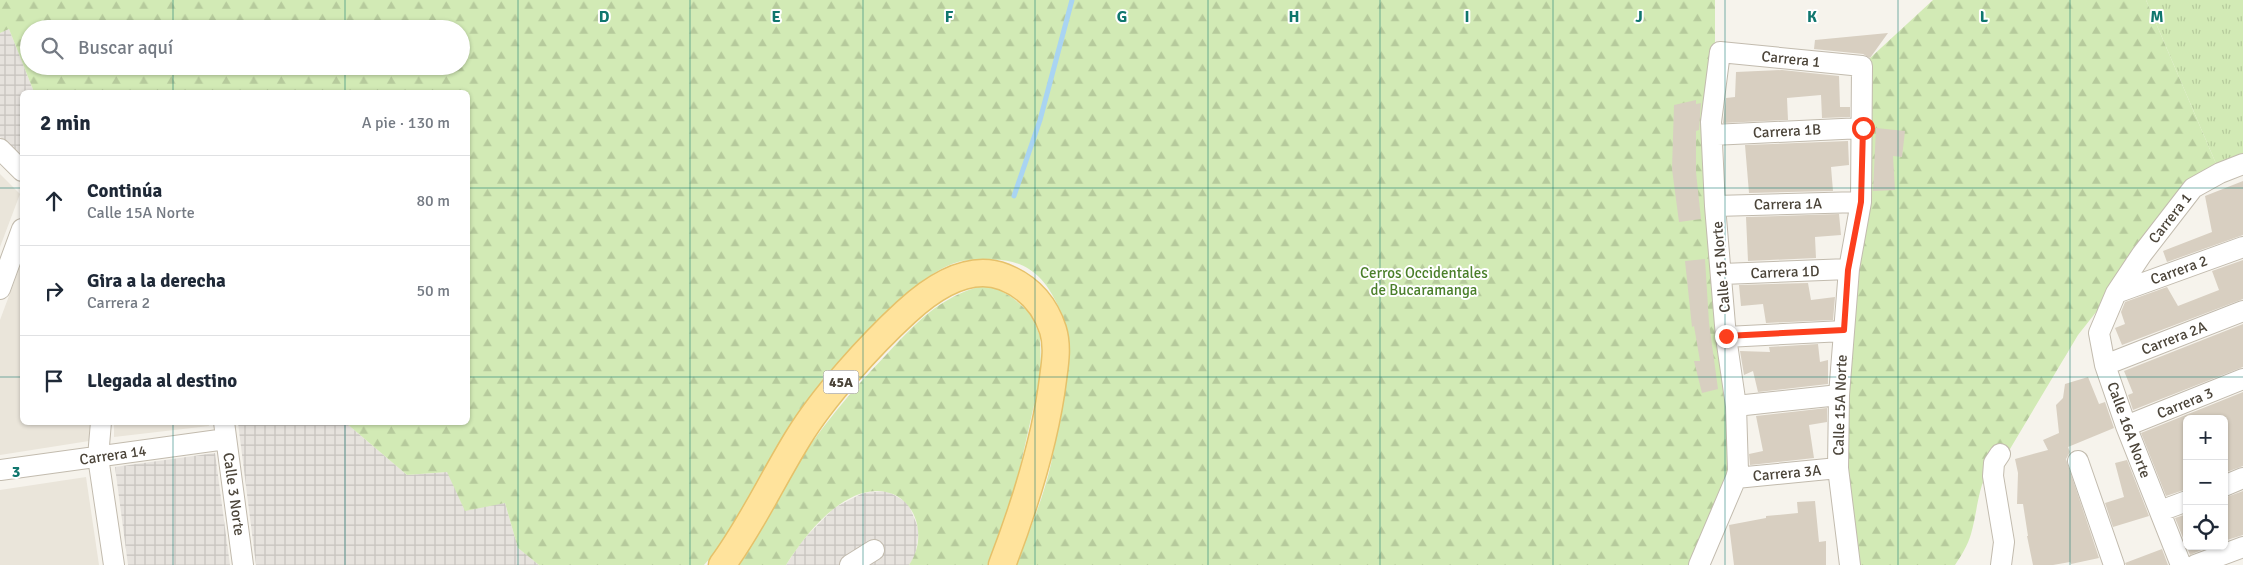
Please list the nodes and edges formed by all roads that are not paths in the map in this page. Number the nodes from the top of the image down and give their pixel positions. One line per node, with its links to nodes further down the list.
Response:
1 (1720, 52): 2 (street, Carrera 1); 4 (street, Calle 15 Norte)
2 (1862, 66): 3 (street, Calle 15A Norte)
3 (1863, 128): 4 (street, Carrera 1B); 8 (street, Calle 15A Norte)
4 (1712, 135): 9 (street, Calle 15 Norte)
5 (0, 149): 7 (street)
6 (2243, 164): 15 (street, Carrera 1)
7 (20, 169)
8 (1861, 202): 9 (street, Carrera 1A); 12 (street, Calle 15A Norte)
9 (1715, 206): 13 (street, Calle 15 Norte)
10 (20, 234): 14 (street)
11 (2243, 247): 15 (street, Carrera 2)
12 (1848, 270): 13 (street, Carrera 1D); 17 (street, Calle 15A Norte)
13 (1722, 274): 18 (street, Calle 15 Norte)
14 (0, 289)
15 (2116, 293): 19 (street, Calle 16A Norte)
16 (2243, 311): 19 (street, Carrera 2A)
17 (1844, 330): 18 (street); 21 (street, Calle 15A Norte)
18 (1726, 336): 22 (street, Calle 15 Norte)
19 (2105, 365): 24 (street, Calle 16A Norte)
20 (2243, 379): 24 (street, Carrera 3)
21 (1839, 395): 22 (street); 29 (street, Calle 15A Norte)
22 (1736, 406): 31 (street, Calle 15 Norte)
23 (101, 425): 27 (street)
24 (2126, 426): 35 (street, Calle 16A Norte)
25 (225, 431): 27 (street, Carrera 14); 39 (street, Calle 3 Norte)
26 (2000, 454): 45 (street)
27 (98, 457): 30 (street, Carrera 14); 38 (street)
28 (2078, 461): 46 (street)
29 (1838, 468): 31 (street, Carrera 3A); 44 (street, Calle 15A Norte)
30 (0, 470)
31 (1736, 478): 43 (street, Calle 15 Norte)
32 (2243, 478): 33 (street)
33 (2228, 484)
34 (2183, 502): 35 (street)
35 (2160, 511): 47 (street, Calle 16A Norte)
36 (2243, 547): 48 (street)
37 (874, 550): 41 (street)
38 (114, 565)
39 (243, 565)
40 (722, 565): 42 (main road, 45A)
41 (850, 565)
42 (1002, 565)
43 (1699, 565)
44 (1850, 565)
45 (2001, 565)
46 (2114, 565)
47 (2181, 565)
48 (2195, 565)

